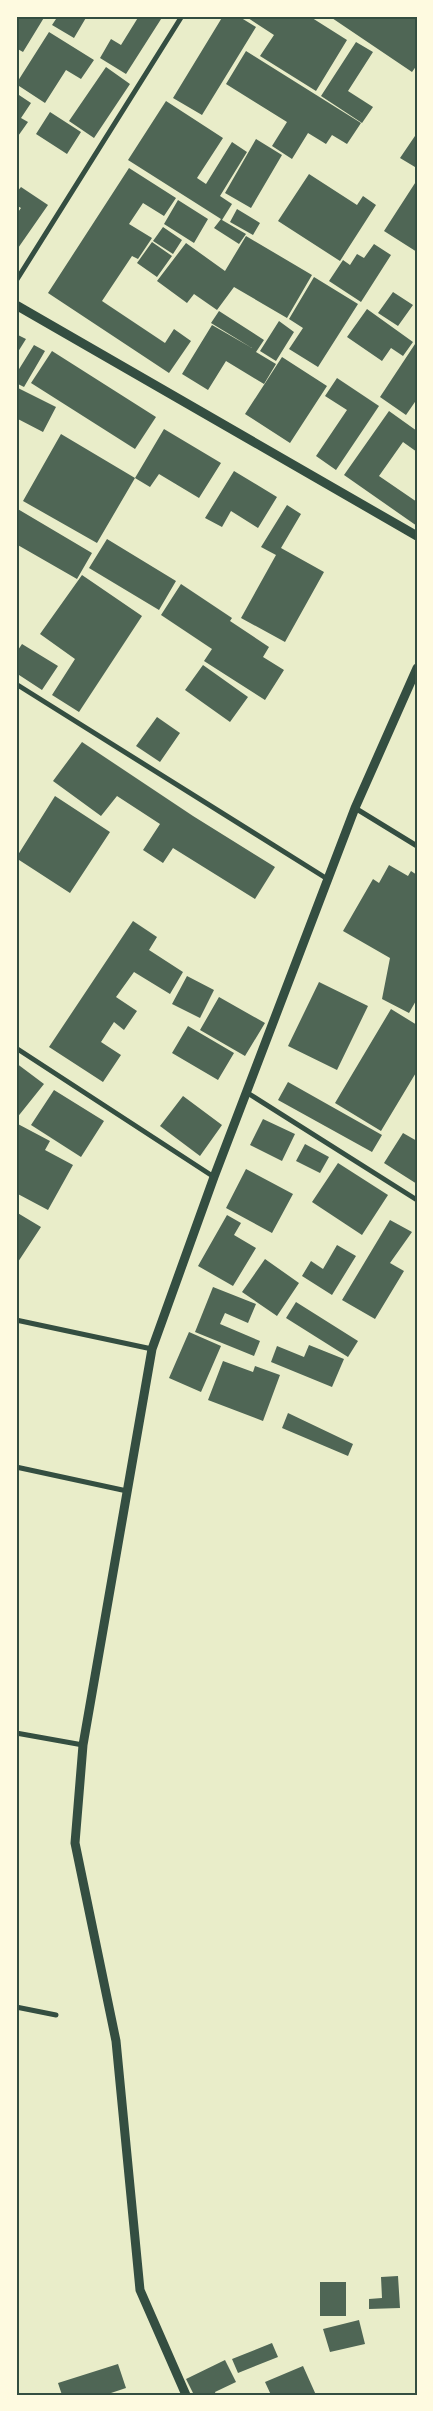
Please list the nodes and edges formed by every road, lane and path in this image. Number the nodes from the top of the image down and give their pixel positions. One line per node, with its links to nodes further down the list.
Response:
1 (182, 16): 2 (street)
2 (16, 282)
3 (16, 305): 4 (street)
4 (417, 536)
5 (417, 668): 7 (street)
6 (16, 684): 9 (street)
7 (355, 808): 8 (street); 9 (street)
8 (417, 846)
9 (329, 880): 11 (street)
10 (16, 1048): 12 (street)
11 (246, 1092): 12 (street); 13 (street)
12 (214, 1177): 15 (street)
13 (417, 1200)
14 (16, 1320): 15 (street)
15 (152, 1349): 17 (street)
16 (16, 1467): 17 (street)
17 (127, 1491): 19 (street)
18 (16, 1732): 19 (street)
19 (83, 1746): 22 (street)
20 (16, 2007): 21 (street)
21 (56, 2015)
22 (186, 2395)

